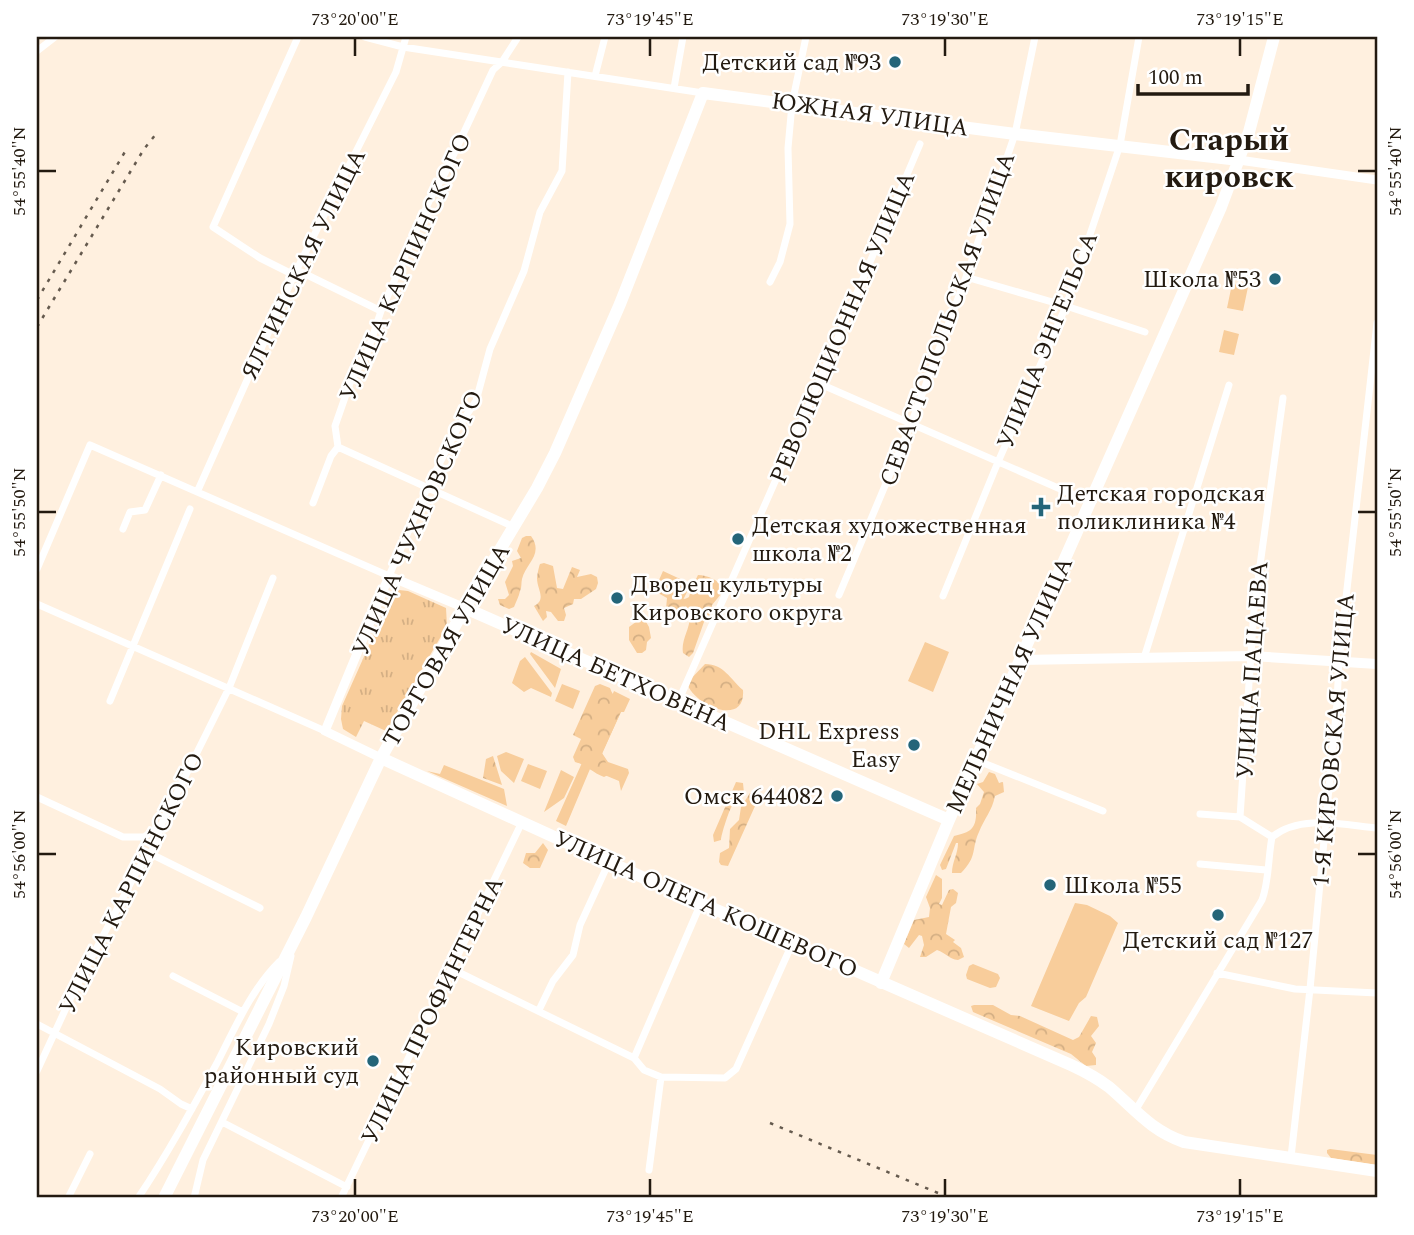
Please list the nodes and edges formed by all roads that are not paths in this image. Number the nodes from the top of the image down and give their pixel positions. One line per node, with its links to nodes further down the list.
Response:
1 (55, 37): 13 (street)
2 (298, 37): 25 (street)
3 (365, 37): 12 (street, ЮЖНАЯ УЛИЦА)
4 (406, 37): 12 (street, ЯЛТИНСКАЯ УЛИЦА)
5 (518, 37): 14 (street, УЛИЦА КАРПИНСКОГО)
6 (605, 37): 16 (street)
7 (683, 37): 17 (street)
8 (806, 37): 19 (street)
9 (1034, 37): 20 (street, СЕВАСТОПОЛЬСКАЯ УЛИЦА)
10 (1139, 37): 22 (street, УЛИЦА ЭНГЕЛЬСА)
11 (1275, 37): 23 (main road, МЕЛЬНИЧНАЯ УЛИЦА)
12 (403, 47): 14 (street, ЮЖНАЯ УЛИЦА); 25 (street, ЯЛТИНСКАЯ УЛИЦА)
13 (37, 51)
14 (502, 62): 15 (street, ЮЖНАЯ УЛИЦА); 29 (street, УЛИЦА КАРПИНСКОГО)
15 (568, 72): 16 (street, ЮЖНАЯ УЛИЦА); 39 (street, УЛИЦА ЧУХНОВСКОГО)
16 (595, 76): 17 (street, ЮЖНАЯ УЛИЦА)
17 (674, 88): 18 (street, ЮЖНАЯ УЛИЦА)
18 (703, 93): 19 (main road, ЮЖНАЯ УЛИЦА); 44 (main road, ТОРГОВАЯ УЛИЦА)
19 (792, 104): 20 (main road, ЮЖНАЯ УЛИЦА); 27 (street)
20 (1015, 134): 22 (main road, ЮЖНАЯ УЛИЦА); 26 (street, СЕВАСТОПОЛЬСКАЯ УЛИЦА)
21 (920, 144): 32 (street, РЕВОЛЮЦИОННАЯ УЛИЦА)
22 (1121, 145): 23 (main road, ЮЖНАЯ УЛИЦА); 28 (street, УЛИЦА ЭНГЕЛЬСА)
23 (1239, 160): 24 (street, ЮЖНАЯ УЛИЦА); 41 (main road, МЕЛЬНИЧНАЯ УЛИЦА)
24 (1377, 180)
25 (295, 272): 29 (street); 40 (street, ЯЛТИНСКАЯ УЛИЦА)
26 (966, 277): 28 (street); 35 (street, СЕВАСТОПОЛЬСКАЯ УЛИЦА)
27 (770, 282)
28 (1066, 306): 31 (street); 37 (street, УЛИЦА ЭНГЕЛЬСА)
29 (381, 311): 36 (street, УЛИЦА КАРПИНСКОГО)
30 (1377, 323): 57 (street, 1-Я КИРОВСКАЯ УЛИЦА)
31 (1145, 332)
32 (818, 383): 35 (street); 61 (street, РЕВОЛЮЦИОННАЯ УЛИЦА)
33 (1229, 386): 55 (street)
34 (1283, 398): 54 (street, УЛИЦА ПАЦАЕВА)
35 (911, 424): 37 (street); 49 (street, СЕВАСТОПОЛЬСКАЯ УЛИЦА)
36 (338, 447): 39 (street); 42 (street, УЛИЦА КАРПИНСКОГО)
37 (998, 462): 41 (street); 50 (street, УЛИЦА ЭНГЕЛЬСА)
38 (161, 475): 40 (street, УЛИЦА БЕТХОВЕНА); 45 (street); 46 (street, УЛИЦА БЕТХОВЕНА)
39 (428, 486): 44 (street); 47 (street, УЛИЦА ЧУХНОВСКОГО)
40 (198, 490): 47 (street, УЛИЦА БЕТХОВЕНА)
41 (1090, 502): 56 (main road, МЕЛЬНИЧНАЯ УЛИЦА)
42 (313, 503)
43 (190, 509): 53 (street)
44 (515, 528): 52 (main road, ТОРГОВАЯ УЛИЦА)
45 (123, 529)
46 (37, 569)
47 (389, 576): 52 (street, УЛИЦА БЕТХОВЕНА); 62 (street, УЛИЦА ЧУХНОВСКОГО)
48 (273, 578): 59 (street, УЛИЦА КАРПИНСКОГО)
49 (839, 595)
50 (943, 596)
51 (37, 604): 53 (street, УЛИЦА ОЛЕГА КОШЕВОГО)
52 (465, 608): 61 (main road, УЛИЦА БЕТХОВЕНА); 63 (main road, ТОРГОВАЯ УЛИЦА)
53 (133, 646): 59 (street, УЛИЦА ОЛЕГА КОШЕВОГО); 60 (street)
54 (1251, 656): 55 (main road); 57 (main road); 68 (street, УЛИЦА ПАЦАЕВА)
55 (1144, 658): 56 (main road)
56 (1020, 660): 64 (main road, МЕЛЬНИЧНАЯ УЛИЦА)
57 (1339, 660): 58 (main road); 72 (street, 1-Я КИРОВСКАЯ УЛИЦА)
58 (1377, 664)
59 (229, 688): 62 (street, УЛИЦА ОЛЕГА КОШЕВОГО); 71 (street, УЛИЦА КАРПИНСКОГО)
60 (110, 701)
61 (678, 702): 69 (main road, УЛИЦА БЕТХОВЕНА)
62 (325, 732): 63 (street, УЛИЦА ОЛЕГА КОШЕВОГО)
63 (381, 758): 70 (main road, УЛИЦА ОЛЕГА КОШЕВОГО); 81 (main road, ТОРГОВАЯ УЛИЦА)
64 (976, 760): 66 (street); 69 (main road, МЕЛЬНИЧНАЯ УЛИЦА)
65 (37, 797): 71 (street)
66 (1103, 811)
67 (1200, 814): 68 (street)
68 (1240, 817): 74 (street)
69 (949, 820): 87 (main road, МЕЛЬНИЧНАЯ УЛИЦА)
70 (522, 822): 76 (main road, УЛИЦА ОЛЕГА КОШЕВОГО); 84 (street, УЛИЦА ПРОФИНТЕРНА)
71 (162, 823): 75 (street, УЛИЦА КАРПИНСКОГО)
72 (1324, 823): 73 (street); 74 (street); 88 (street, 1-Я КИРОВСКАЯ УЛИЦА)
73 (1377, 828)
74 (1272, 837): 78 (street)
75 (151, 854): 80 (street); 93 (street, УЛИЦА КАРПИНСКОГО)
76 (609, 862): 79 (main road, УЛИЦА ОЛЕГА КОШЕВОГО); 90 (street)
77 (1200, 864): 78 (street)
78 (1266, 870): 85 (street)
79 (701, 903): 82 (main road, УЛИЦА ОЛЕГА КОШЕВОГО); 94 (street)
80 (260, 908)
81 (301, 925): 83 (main road, ТОРГОВАЯ УЛИЦА); 99 (street)
82 (792, 944): 87 (main road, УЛИЦА ОЛЕГА КОШЕВОГО); 96 (street)
83 (285, 956): 91 (street); 105 (main road, ТОРГОВАЯ УЛИЦА)
84 (452, 969): 90 (street); 104 (street, УЛИЦА ПРОФИНТЕРНА)
85 (1217, 974): 88 (street); 98 (street)
86 (173, 976): 91 (street)
87 (881, 983): 98 (main road, УЛИЦА ОЛЕГА КОШЕВОГО)
88 (1310, 989): 89 (street); 101 (street, 1-Я КИРОВСКАЯ УЛИЦА)
89 (1377, 993)
90 (539, 1010): 94 (street)
91 (243, 1012): 97 (street)
92 (37, 1024): 93 (street)
93 (55, 1034): 95 (street, УЛИЦА КАРПИНСКОГО); 97 (street)
94 (634, 1058): 96 (street)
95 (37, 1071)
96 (661, 1077): 102 (street)
97 (192, 1109): 107 (street)
98 (1135, 1111): 101 (main road, УЛИЦА ОЛЕГА КОШЕВОГО)
99 (222, 1122): 104 (street); 108 (street)
100 (90, 1154): 106 (street)
101 (1291, 1157): 103 (main road, УЛИЦА ОЛЕГА КОШЕВОГО)
102 (649, 1170)
103 (1377, 1171)
104 (347, 1186): 109 (street, УЛИЦА ПРОФИНТЕРНА)
105 (166, 1195)
106 (68, 1198)
107 (138, 1198)
108 (194, 1198)
109 (341, 1198)

